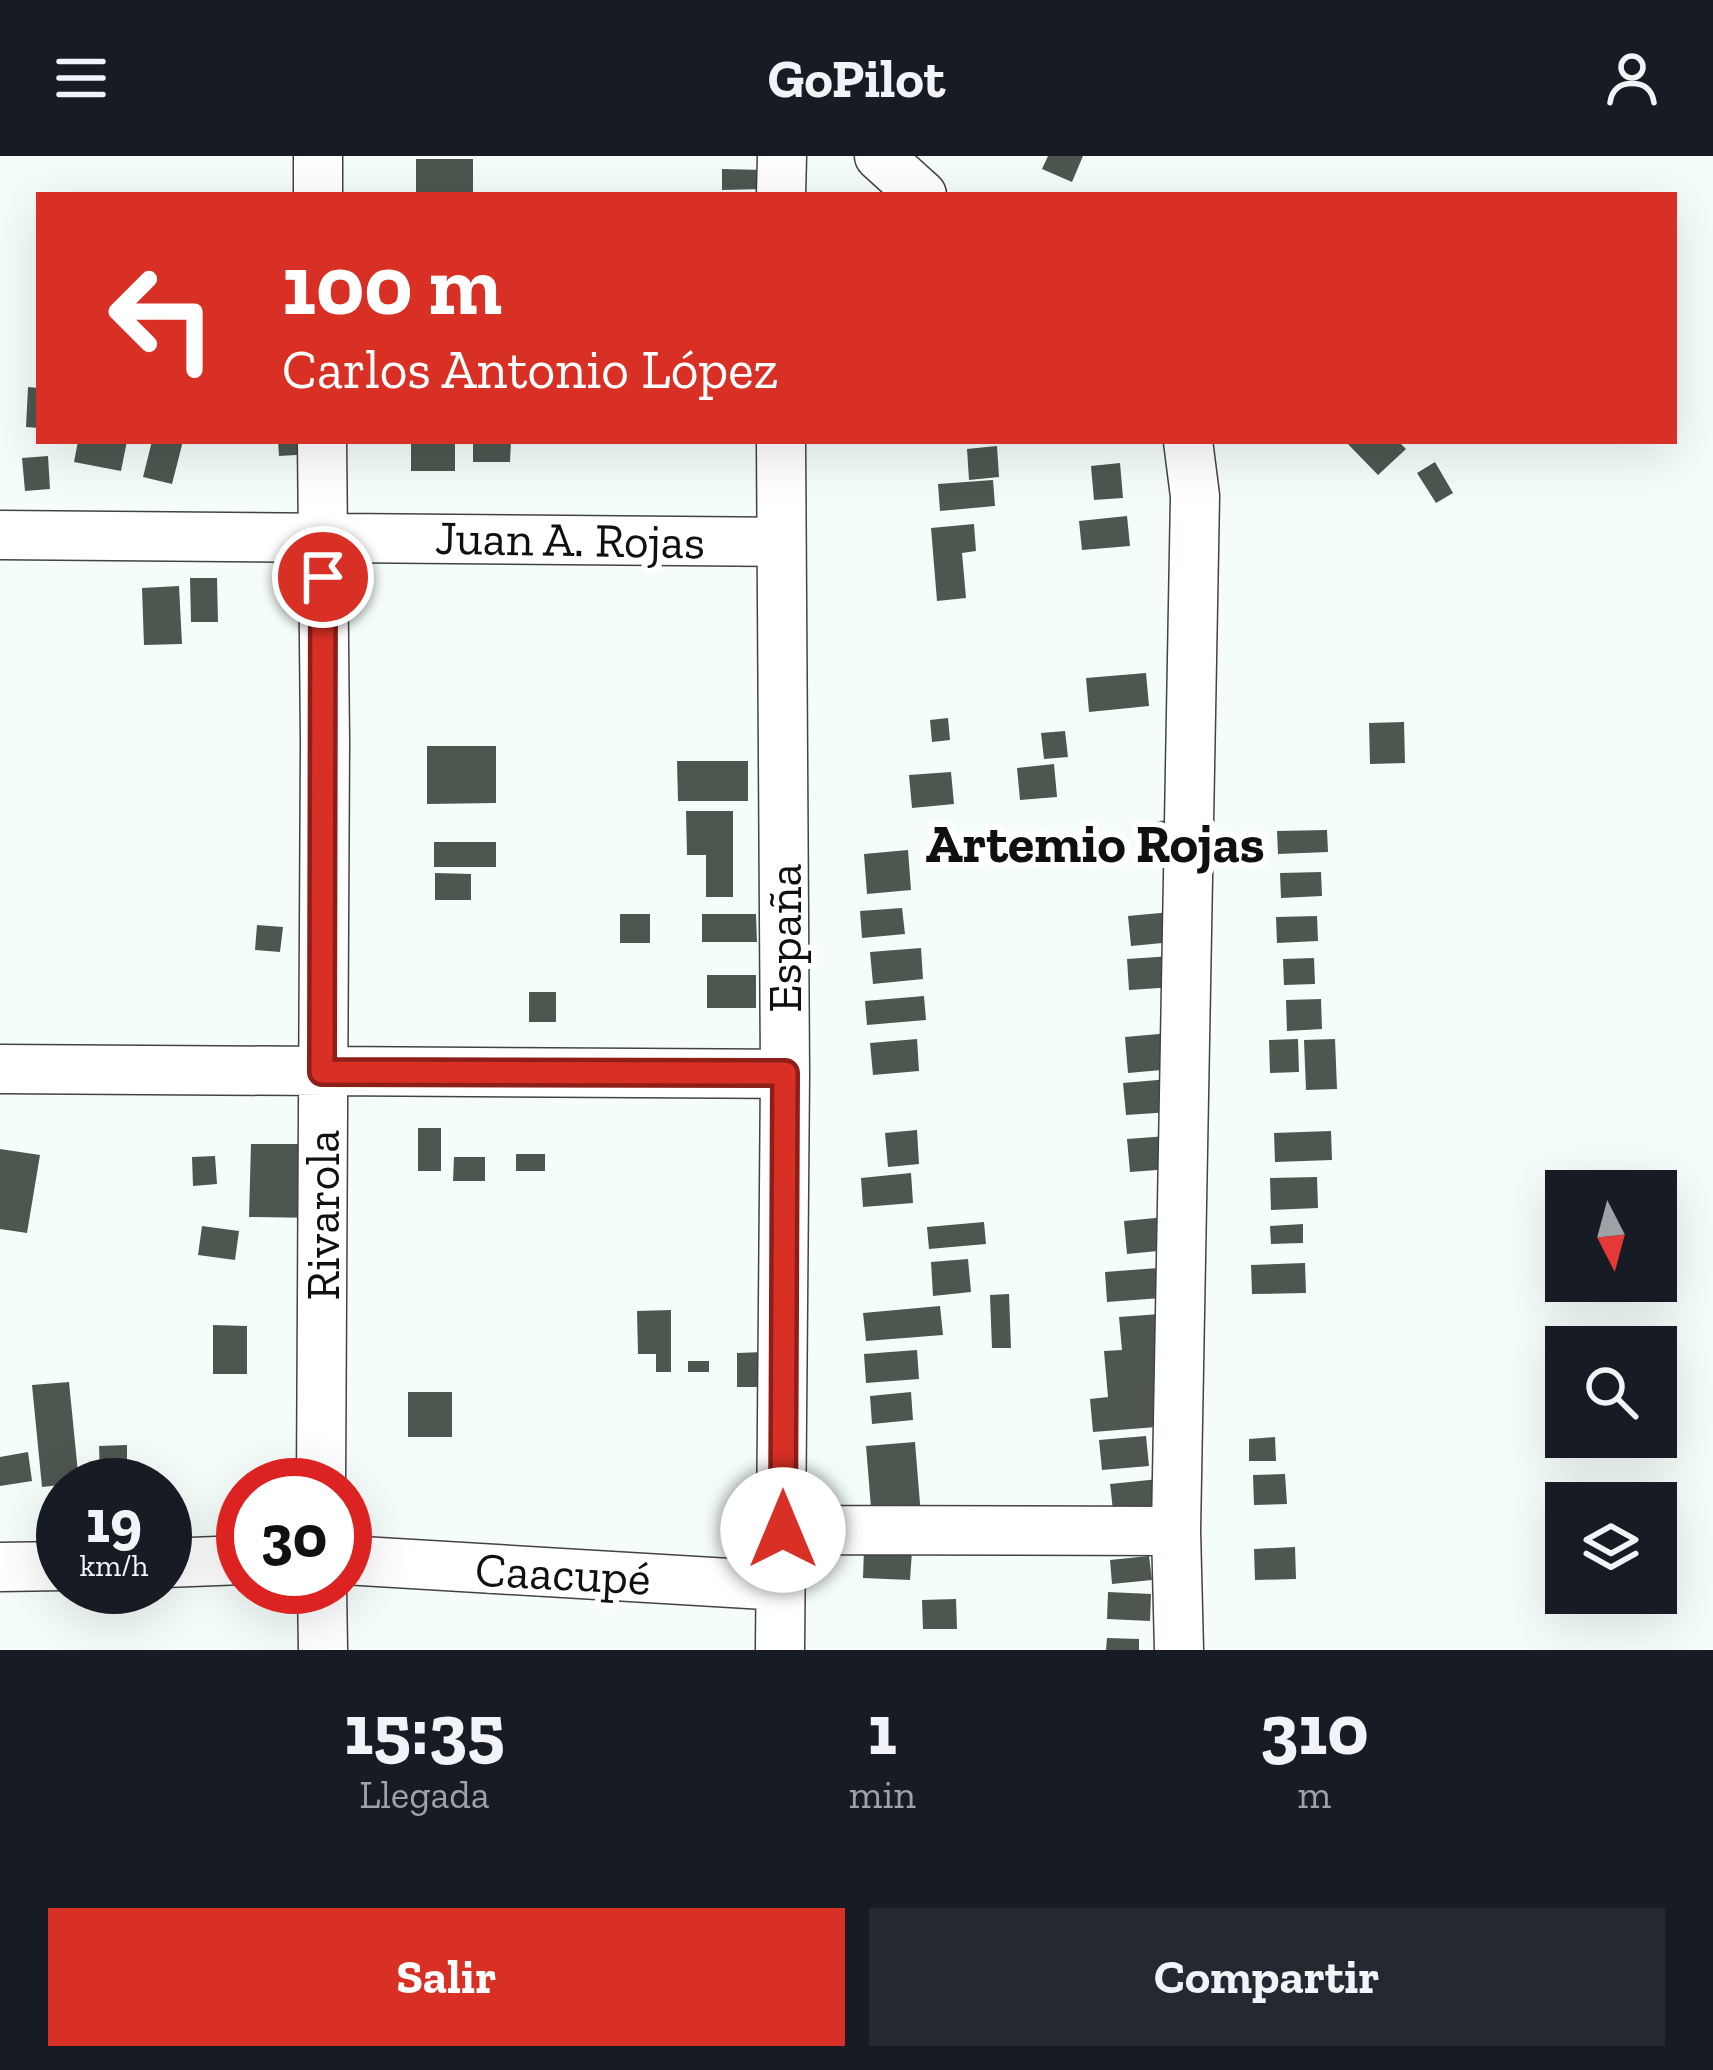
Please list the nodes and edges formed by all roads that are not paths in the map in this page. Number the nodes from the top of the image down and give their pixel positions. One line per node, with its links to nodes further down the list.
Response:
1 (317, 156): 4 (street)
2 (782, 156): 5 (street)
3 (879, 156): 6 (street)
4 (318, 192)
5 (782, 192)
6 (919, 192)
7 (322, 444): 11 (street, Rivarola)
8 (781, 444): 12 (street, España)
9 (1188, 444): 18 (street)
10 (0, 535): 11 (street, Juan A. Rojas)
11 (323, 536): 12 (street, Juan A. Rojas); 14 (street, Rivarola)
12 (780, 542): 15 (street, España)
13 (0, 1070): 14 (street)
14 (322, 1072): 15 (street); 16 (street, Rivarola)
15 (785, 1073): 17 (street, España)
16 (321, 1458)
17 (783, 1530): 18 (street); 22 (street, España)
18 (1176, 1532): 26 (street)
19 (372, 1562): 22 (street, Caacupé)
20 (36, 1567): 21 (street)
21 (0, 1568)
22 (781, 1586): 25 (street, España)
23 (322, 1614): 24 (street)
24 (322, 1650)
25 (780, 1650)
26 (1179, 1650)

